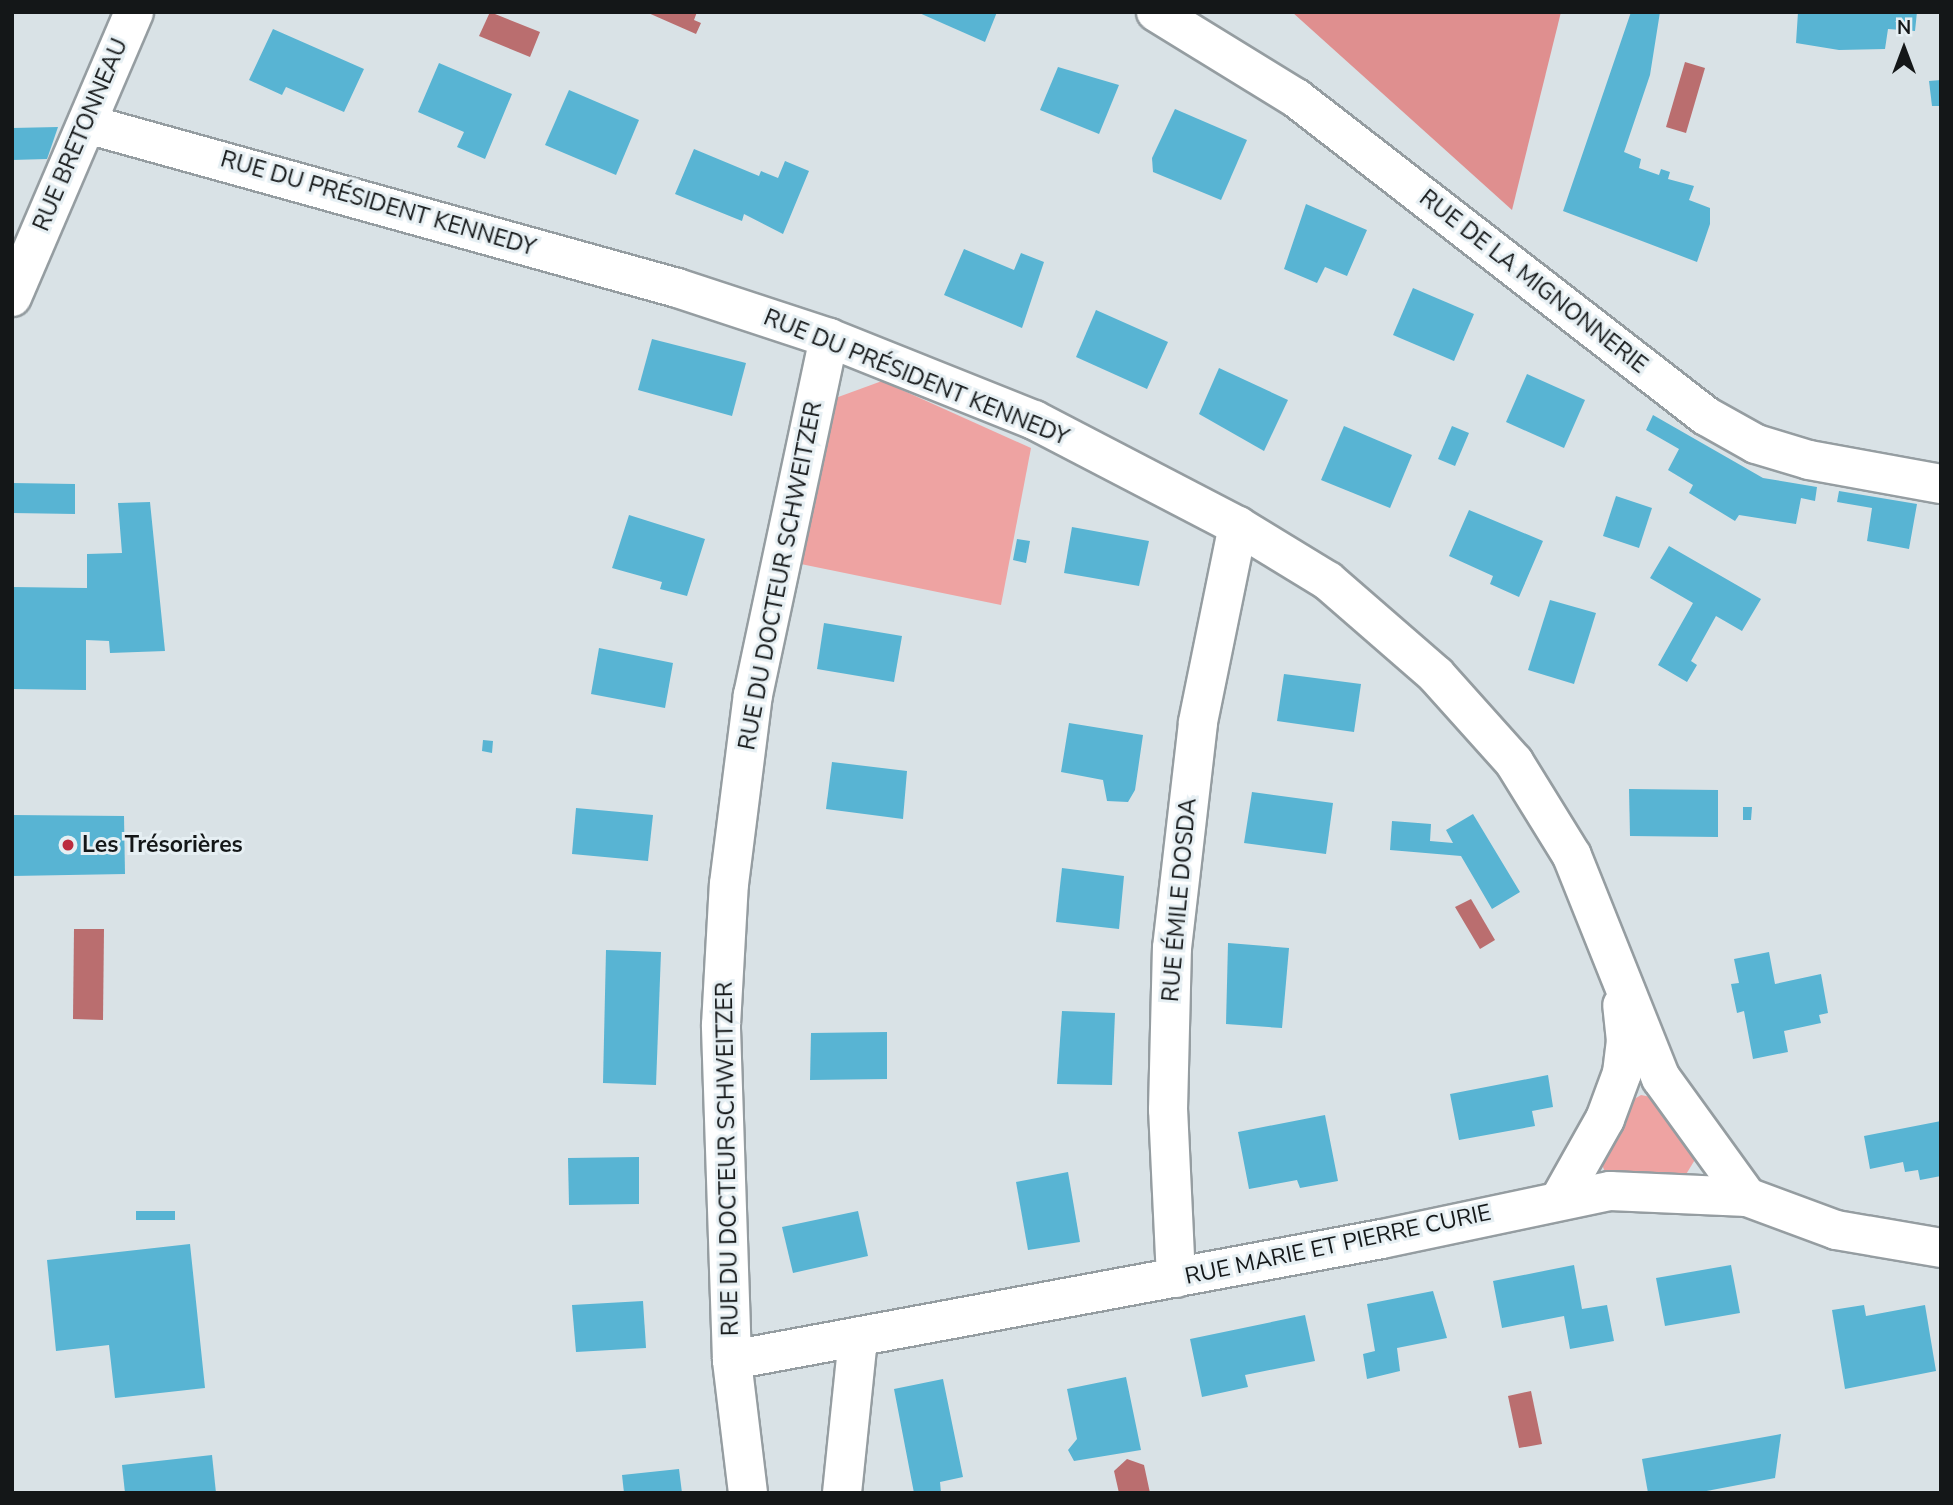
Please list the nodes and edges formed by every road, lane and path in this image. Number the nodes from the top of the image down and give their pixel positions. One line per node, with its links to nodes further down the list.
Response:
1 (134, 12): 3 (street, RUE BRETONNEAU)
2 (1156, 12): 6 (street, RUE DE LA MIGNONNERIE)
3 (87, 124): 4 (street, RUE BRETONNEAU); 5 (street, RUE DU PRÉSIDENT KENNEDY)
4 (12, 297)
5 (829, 338): 7 (street, RUE DU PRÉSIDENT KENNEDY); 14 (street, RUE DU DOCTEUR SCHWEITZER)
6 (1941, 484)
7 (1238, 526): 8 (street, RUE DU PRÉSIDENT KENNEDY); 12 (street, RUE ÉMILE DOSDA)
8 (1618, 968): 9 (street, RUE DU PRÉSIDENT KENNEDY); 10 (street, RUE DU PRÉSIDENT KENNEDY)
9 (1561, 1197): 10 (street, RUE MARIE ET PIERRE CURIE); 12 (street, RUE MARIE ET PIERRE CURIE)
10 (1747, 1197): 11 (street, RUE MARIE ET PIERRE CURIE)
11 (1941, 1248)
12 (1175, 1278): 13 (street, RUE MARIE ET PIERRE CURIE)
13 (858, 1337): 14 (street, RUE MARIE ET PIERRE CURIE); 16 (street)
14 (732, 1360): 15 (street, RUE DU DOCTEUR SCHWEITZER)
15 (748, 1493)
16 (842, 1493)

